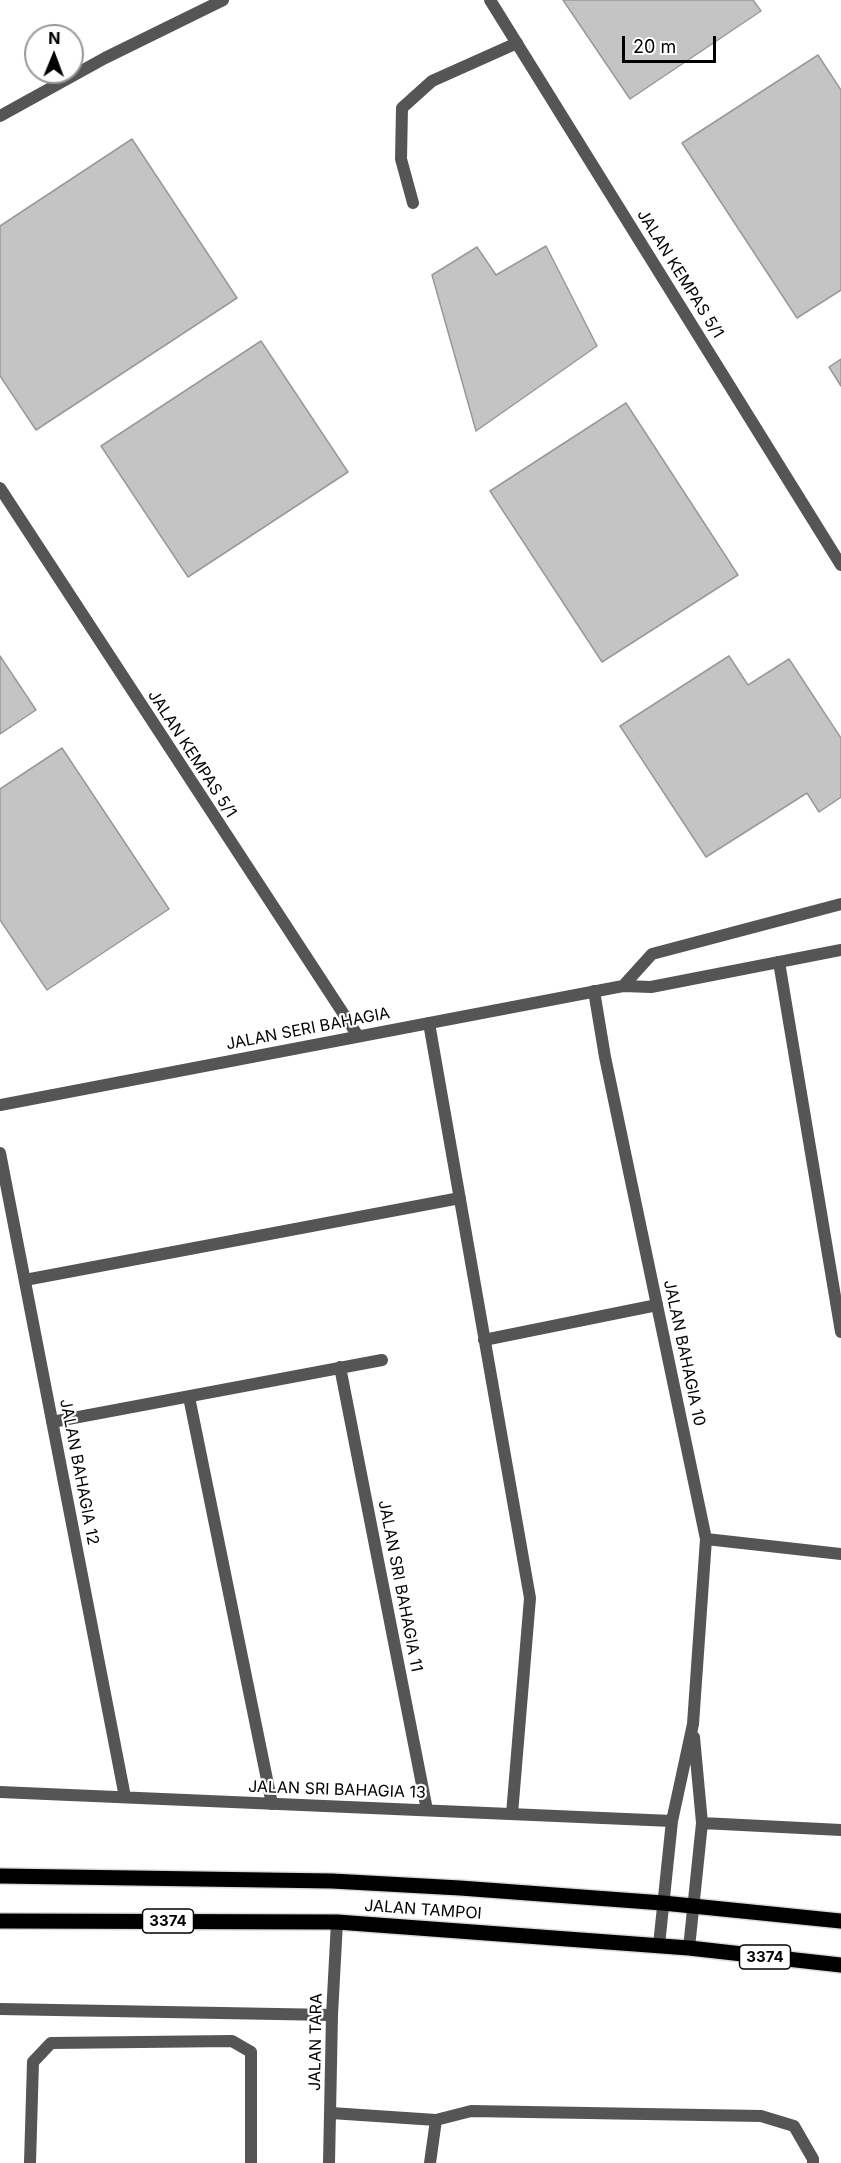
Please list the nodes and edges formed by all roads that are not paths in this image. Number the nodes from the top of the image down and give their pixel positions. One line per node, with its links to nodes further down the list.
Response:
1 (223, 0): 4 (street)
2 (490, 0): 3 (street, JALAN KEMPAS 5/1)
3 (517, 43): 5 (street); 7 (street, JALAN KEMPAS 5/1)
4 (0, 116)
5 (413, 203)
6 (0, 488): 14 (street, JALAN KEMPAS 5/1)
7 (841, 565)
8 (841, 904): 11 (street)
9 (841, 950): 10 (street, JALAN SERI BAHAGIA)
10 (779, 962): 11 (street, JALAN SERI BAHAGIA); 20 (street)
11 (623, 986): 12 (street, JALAN SERI BAHAGIA)
12 (594, 991): 13 (street, JALAN SERI BAHAGIA); 19 (street, JALAN BAHAGIA 10)
13 (429, 1023): 14 (street, JALAN SERI BAHAGIA); 17 (street)
14 (358, 1036): 15 (street, JALAN SERI BAHAGIA)
15 (0, 1104)
16 (0, 1153): 18 (street, JALAN BAHAGIA 12)
17 (460, 1198): 18 (street); 21 (street)
18 (25, 1280): 25 (street, JALAN BAHAGIA 12)
19 (657, 1305): 21 (street); 26 (street, JALAN BAHAGIA 10)
20 (841, 1332)
21 (484, 1340): 33 (street)
22 (382, 1360): 23 (street)
23 (340, 1367): 24 (street); 32 (street, JALAN SRI BAHAGIA 11)
24 (189, 1397): 25 (street); 31 (street)
25 (52, 1422): 30 (street, JALAN BAHAGIA 12)
26 (706, 1539): 27 (street); 28 (street, JALAN BAHAGIA 10)
27 (841, 1554)
28 (693, 1724): 34 (street, JALAN BAHAGIA 10); 35 (street, JALAN BAHAGIA 10)
29 (0, 1792): 30 (street, JALAN SRI BAHAGIA 13)
30 (125, 1797): 31 (street, JALAN SRI BAHAGIA 13)
31 (272, 1804): 32 (street, JALAN SRI BAHAGIA 13)
32 (427, 1810): 33 (street, JALAN SRI BAHAGIA 13)
33 (512, 1814): 34 (street, JALAN SRI BAHAGIA 13)
34 (672, 1821): 38 (street, JALAN BAHAGIA 10)
35 (702, 1823): 36 (street); 39 (street, JALAN BAHAGIA 10)
36 (841, 1830)
37 (0, 1876): 38 (main road, JALAN TAMPOI)
38 (663, 1903): 39 (main road, JALAN TAMPOI); 43 (street, JALAN BAHAGIA 10)
39 (693, 1906): 41 (main road, JALAN TAMPOI); 44 (street, JALAN BAHAGIA 10)
40 (0, 1921): 42 (main road, JALAN TAMPOI / 3374)
41 (841, 1921)
42 (337, 1922): 43 (main road, JALAN TAMPOI / 3374); 47 (street, JALAN TARA)
43 (659, 1946): 44 (main road, JALAN TAMPOI / 3374)
44 (689, 1948): 45 (main road, JALAN TAMPOI / 3374)
45 (841, 1965)
46 (0, 2009): 47 (street)
47 (332, 2015): 48 (street, JALAN TARA)
48 (331, 2113): 49 (street); 52 (street, JALAN TARA)
49 (436, 2120): 53 (street); 54 (street)
50 (30, 2163): 51 (street)
51 (251, 2163)
52 (329, 2163)
53 (430, 2163)
54 (813, 2163)

